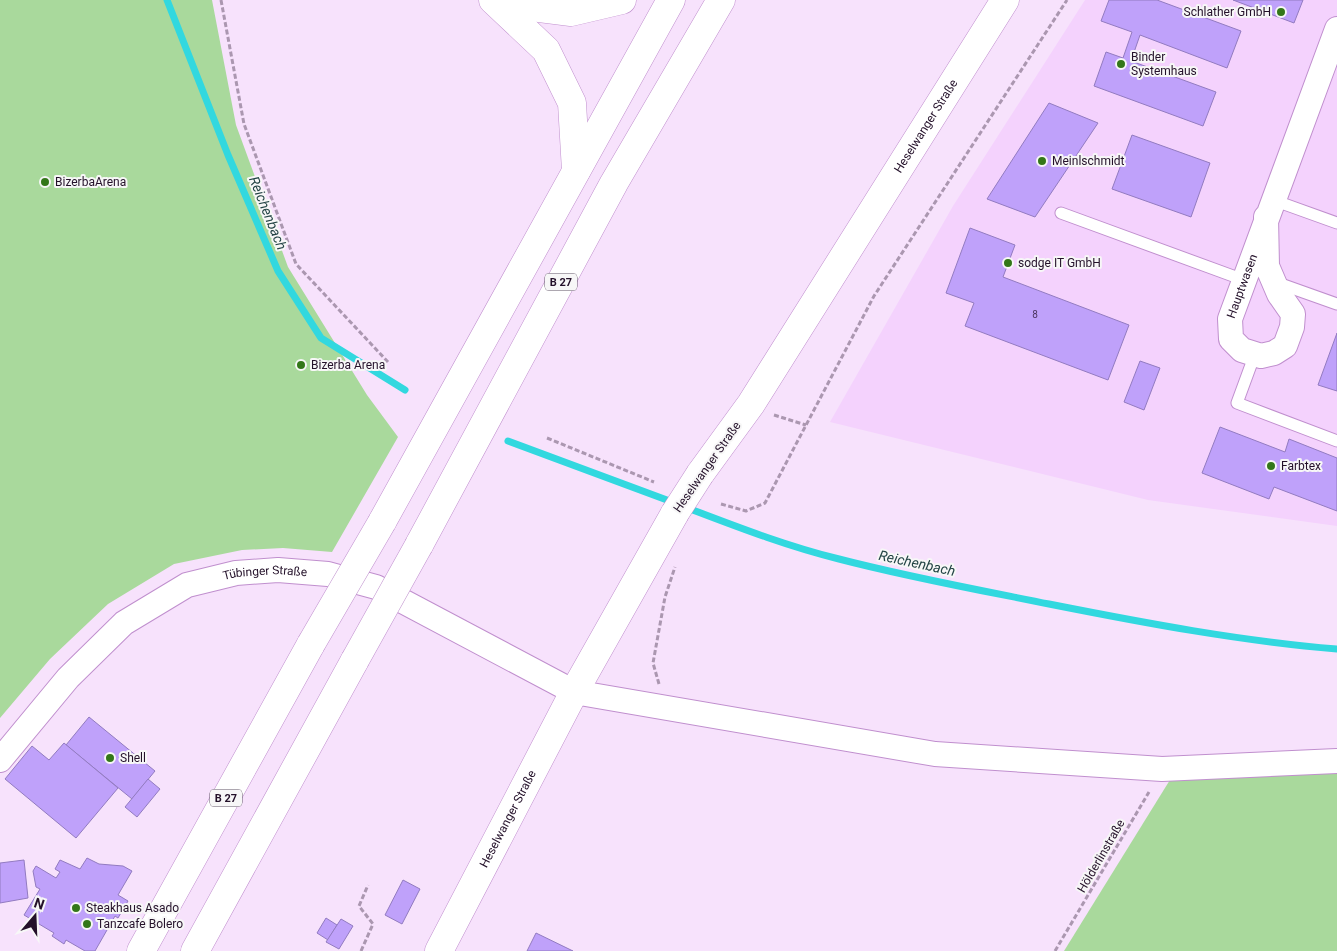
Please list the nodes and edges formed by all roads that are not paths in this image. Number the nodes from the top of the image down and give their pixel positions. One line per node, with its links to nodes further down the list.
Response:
1 (622, 0): 5 (main road)
2 (671, 0): 7 (main road, B 27)
3 (720, 0): 20 (main road, B 27, bridge)
4 (1005, 0): 16 (main road, Heselwanger Straße, bridge)
5 (495, 2): 7 (main road)
6 (1335, 38): 8 (street, Hauptwasen)
7 (576, 171): 19 (main road, B 27, bridge)
8 (1270, 209): 10 (lane); 11 (street, Hauptwasen); 12 (street, Hauptwasen)
9 (1061, 213): 11 (lane)
10 (1337, 223)
11 (1244, 280): 14 (street, Hauptwasen)
12 (1273, 281): 13 (lane); 14 (street, Hauptwasen)
13 (1337, 304)
14 (1255, 354): 15 (lane)
15 (1337, 441)
16 (574, 692): 17 (street, Tübinger Straße); 18 (street, Tübinger Straße); 21 (main road, Heselwanger Straße)
17 (0, 760)
18 (1337, 761)
19 (141, 951)
20 (195, 951)
21 (439, 951)

